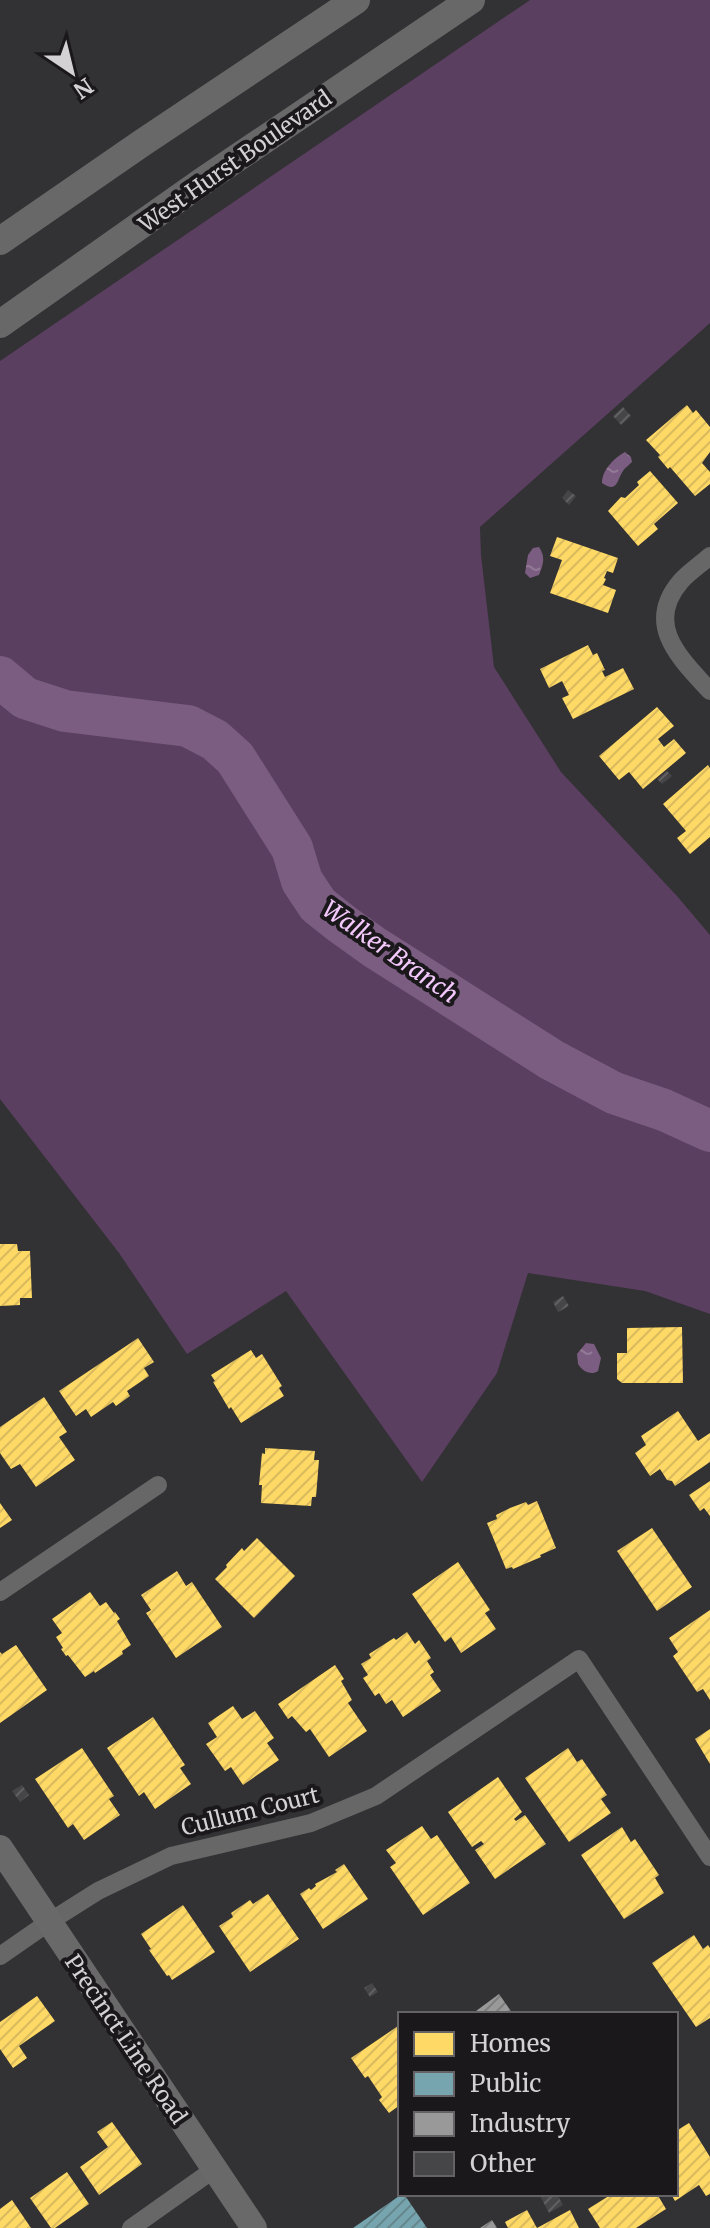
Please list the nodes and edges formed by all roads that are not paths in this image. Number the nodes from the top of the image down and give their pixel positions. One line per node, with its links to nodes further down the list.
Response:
1 (356, 0): 3 (main road)
2 (471, 0): 4 (main road, West Hurst Boulevard)
3 (0, 241)
4 (0, 324)
5 (710, 556): 6 (street)
6 (710, 691)
7 (158, 1485): 8 (street)
8 (0, 1592)
9 (0, 1848): 11 (main road, Precinct Line Road)
10 (710, 1857): 11 (street, Cullum Court)
11 (49, 1922): 12 (street, Cullum Court); 13 (main road, Precinct Line Road)
12 (0, 1956)
13 (213, 2170): 14 (street); 15 (main road, Precinct Line Road)
14 (131, 2228)
15 (254, 2228)

